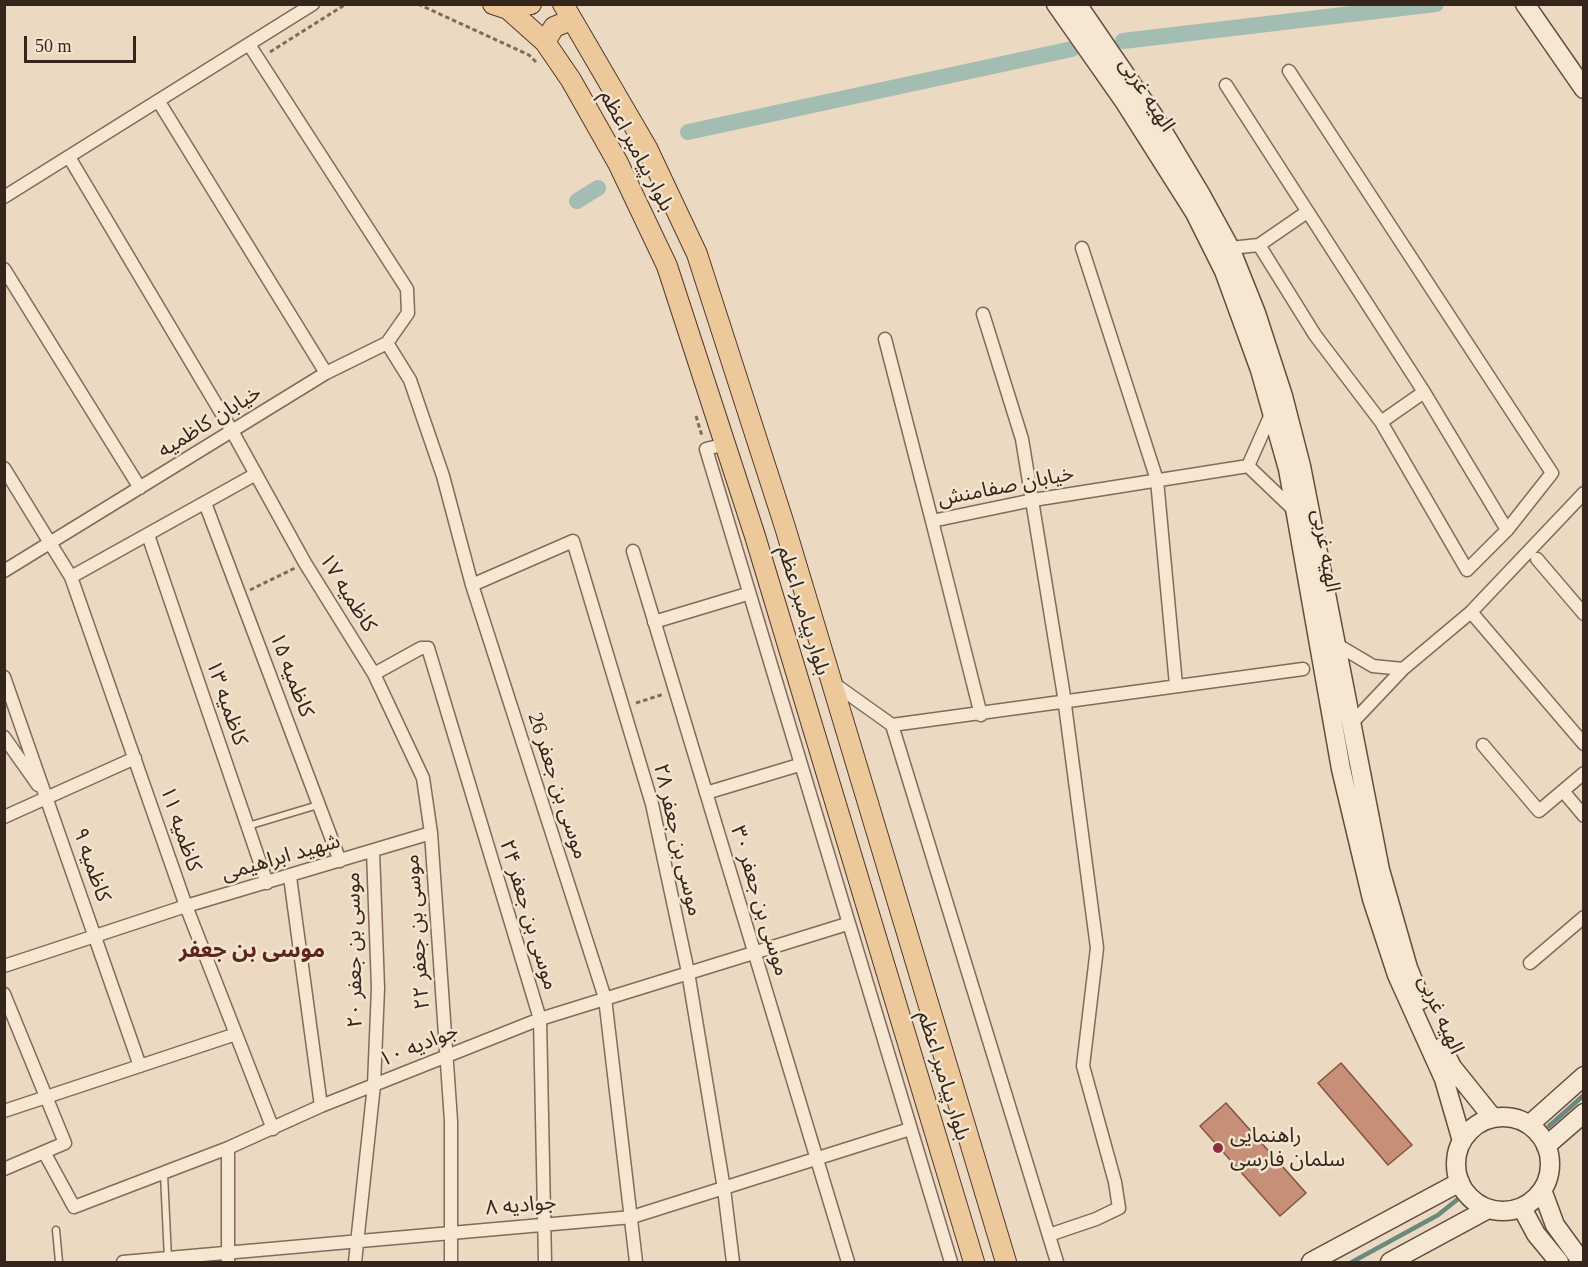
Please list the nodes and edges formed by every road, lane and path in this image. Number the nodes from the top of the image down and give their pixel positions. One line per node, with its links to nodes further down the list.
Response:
1 (313, 4): 11 (street)
2 (346, 4): 12 (path)
3 (418, 4): 13 (path)
4 (531, 4): 8 (main road)
5 (1056, 4): 30 (street, الهیه غربی)
6 (1077, 4): 22 (street, الهیه غربی)
7 (1525, 4): 16 (street)
8 (501, 7): 10 (main road, بلوار پیامبر اعظم)
9 (567, 12): 10 (main road); 65 (main road, بلوار پیامبر اعظم)
10 (545, 42): 34 (main road, بلوار پیامبر اعظم)
11 (250, 46): 12 (street); 17 (street)
12 (258, 60): 27 (street, خیابان کاظمیه)
13 (546, 70)
14 (1289, 71): 46 (street)
15 (1226, 85): 20 (street)
16 (1584, 89)
17 (159, 102): 18 (street); 28 (street)
18 (69, 158): 19 (street); 33 (street, کاظمیه ۱۷)
19 (4, 197)
20 (1307, 212): 21 (street); 29 (street)
21 (1259, 245): 22 (street); 32 (street)
22 (1230, 248): 60 (street, الهیه غربی)
23 (1082, 249): 39 (street)
24 (4, 270): 40 (street)
25 (983, 314): 42 (street)
26 (885, 339): 45 (street)
27 (387, 343): 28 (street, خیابان کاظمیه); 54 (street, موسی بن جعفر 26)
28 (326, 373): 33 (street, خیابان کاظمیه)
29 (1424, 392): 32 (street); 46 (street)
30 (1272, 412): 36 (street); 44 (street, الهیه غربی)
31 (696, 416): 35 (path)
32 (1381, 422): 46 (street)
33 (232, 431): 38 (street, کاظمیه ۱۷); 40 (street, خیابان کاظمیه)
34 (726, 444): 35 (street); 145 (main road, بلوار پیامبر اعظم)
35 (706, 449): 55 (street)
36 (1248, 466): 39 (street, خیابان صفامنش); 44 (street)
37 (4, 468): 48 (street, کاظمیه ۱۱)
38 (256, 474): 43 (street); 51 (street, کاظمیه ۱۷)
39 (1157, 480): 42 (street, خیابان صفامنش); 66 (street)
40 (140, 488): 48 (street, خیابان کاظمیه)
41 (1584, 493): 57 (street)
42 (1033, 500): 45 (street, خیابان صفامنش); 68 (street)
43 (205, 503): 47 (street); 56 (street, کاظمیه ۱۵)
44 (1295, 511): 116 (street, الهیه غربی)
45 (932, 521): 70 (street, خیابان صفامنش)
46 (1507, 530)
47 (148, 535): 53 (street); 86 (street, کاظمیه ۱۳)
48 (51, 542): 52 (street, خیابان کاظمیه); 53 (street, کاظمیه ۱۱)
49 (633, 551): 59 (street, موسی بن جعفر ۳۰)
50 (1536, 559): 58 (street)
51 (305, 563): 56 (path); 63 (street, کاظمیه ۱۷)
52 (4, 571)
53 (71, 577): 76 (street, کاظمیه ۱۱)
54 (472, 585): 69 (street, موسی بن جعفر ۲۸); 101 (street, موسی بن جعفر 26)
55 (747, 594): 59 (street); 77 (street)
56 (240, 595): 83 (street, کاظمیه ۱۵)
57 (1471, 612): 62 (street); 74 (street)
58 (1584, 614)
59 (654, 622): 67 (street, موسی بن جعفر ۳۰)
60 (1334, 643): 62 (street); 72 (street, الهیه غربی)
61 (1304, 669): 66 (street)
62 (1403, 669): 72 (street)
63 (374, 674): 79 (street, کاظمیه ۱۷); 102 (street, موسی بن جعفر ۲۴)
64 (4, 677): 82 (street, کاظمیه ۹)
65 (832, 682): 71 (street); 146 (main road, بلوار پیامبر اعظم)
66 (1176, 685): 68 (street)
67 (675, 691): 69 (path); 81 (street, موسی بن جعفر ۳۰)
68 (1065, 701): 70 (street); 132 (street)
69 (623, 706): 99 (street, موسی بن جعفر ۲۸)
70 (981, 715): 71 (street)
71 (892, 724): 132 (street)
72 (1350, 726): 112 (street, الهیه غربی)
73 (4, 737): 82 (street)
74 (1584, 744)
75 (1483, 745): 80 (street)
76 (135, 758): 82 (street); 92 (street, کاظمیه ۱۱)
77 (799, 765): 81 (street); 94 (street)
78 (1584, 773): 80 (street)
79 (423, 778): 87 (street, موسی بن جعفر ۲۲)
80 (1563, 791): 84 (street)
81 (706, 793): 96 (street, موسی بن جعفر ۳۰)
82 (47, 798): 85 (street); 95 (street, کاظمیه ۹)
83 (319, 805): 86 (lane); 89 (street, کاظمیه ۱۵)
84 (1584, 816)
85 (4, 817)
86 (247, 826): 91 (street, کاظمیه ۱۳)
87 (431, 833): 88 (street, شهید ابراهیمی); 104 (street, موسی بن جعفر ۲۲)
88 (373, 851): 89 (street, شهید ابراهیمی); 107 (street, موسی بن جعفر ۲۰)
89 (340, 861): 90 (street, شهید ابراهیمی)
90 (290, 877): 91 (street, شهید ابراهیمی); 109 (street)
91 (267, 883): 92 (street, شهید ابراهیمی)
92 (186, 906): 95 (street, شهید ابراهیمی); 103 (street, کاظمیه ۱۱)
93 (1584, 917): 97 (street)
94 (847, 924): 96 (street, جوادیه ۱۰); 115 (street)
95 (95, 937): 98 (street, شهید ابراهیمی); 105 (street, کاظمیه ۹)
96 (754, 952): 99 (street, جوادیه ۱۰); 120 (street, موسی بن جعفر ۳۰)
97 (1530, 963)
98 (4, 966)
99 (688, 972): 101 (street, جوادیه ۱۰); 124 (street, موسی بن جعفر ۲۸)
100 (4, 994): 108 (street)
101 (605, 998): 102 (street, جوادیه ۱۰); 128 (street, موسی بن جعفر 26)
102 (540, 1019): 104 (street, جوادیه ۱۰); 129 (street, موسی بن جعفر ۲۴)
103 (236, 1034): 105 (street); 114 (street, کاظمیه ۱۱)
104 (446, 1056): 107 (street, جوادیه ۱۰); 131 (street, موسی بن جعفر ۲۲)
105 (140, 1066): 108 (street)
106 (1584, 1076): 113 (street)
107 (374, 1085): 109 (street, جوادیه ۱۰); 133 (street, موسی بن جعفر ۲۰)
108 (46, 1098): 110 (street); 119 (street)
109 (321, 1106): 114 (street, جوادیه ۱۰)
110 (4, 1111)
111 (1584, 1113): 117 (street)
112 (1493, 1118): 113 (street); 116 (street)
113 (1529, 1125): 117 (street)
114 (273, 1129): 118 (street, جوادیه ۱۰)
115 (910, 1129): 120 (street, جوادیه ۸); 144 (street)
116 (1462, 1141): 123 (street)
117 (1546, 1146): 125 (street)
118 (228, 1148): 122 (street, جوادیه ۱۰); 134 (street)
119 (44, 1152): 121 (street); 122 (street, جوادیه ۱۰)
120 (817, 1160): 124 (street, جوادیه ۸); 143 (street, موسی بن جعفر ۳۰)
121 (4, 1169)
122 (164, 1174): 135 (lane)
123 (1460, 1182): 127 (street); 148 (street)
124 (724, 1188): 128 (street, جوادیه ۸); 142 (street, موسی بن جعفر ۲۸)
125 (1542, 1190): 126 (street); 151 (street)
126 (1522, 1208): 127 (street); 150 (street)
127 (1488, 1209): 149 (street)
128 (632, 1217): 129 (street, جوادیه ۸); 141 (street, موسی بن جعفر 26)
129 (544, 1224): 131 (street, جوادیه ۸); 140 (street, موسی بن جعفر ۲۴)
130 (56, 1230): 136 (lane)
131 (451, 1232): 133 (street, جوادیه ۸); 139 (street, موسی بن جعفر ۲۲)
132 (1049, 1235): 147 (street)
133 (358, 1240): 134 (street, جوادیه ۸); 138 (street, موسی بن جعفر ۲۰)
134 (228, 1257): 135 (street, جوادیه ۸)
135 (168, 1261): 137 (street, جوادیه ۸)
136 (59, 1263)
137 (123, 1263)
138 (355, 1263)
139 (451, 1263)
140 (545, 1263)
141 (636, 1263)
142 (733, 1263)
143 (848, 1263)
144 (951, 1263)
145 (974, 1263)
146 (1006, 1263)
147 (1057, 1263)
148 (1311, 1263)
149 (1390, 1263)
150 (1559, 1263)
151 (1582, 1263)

